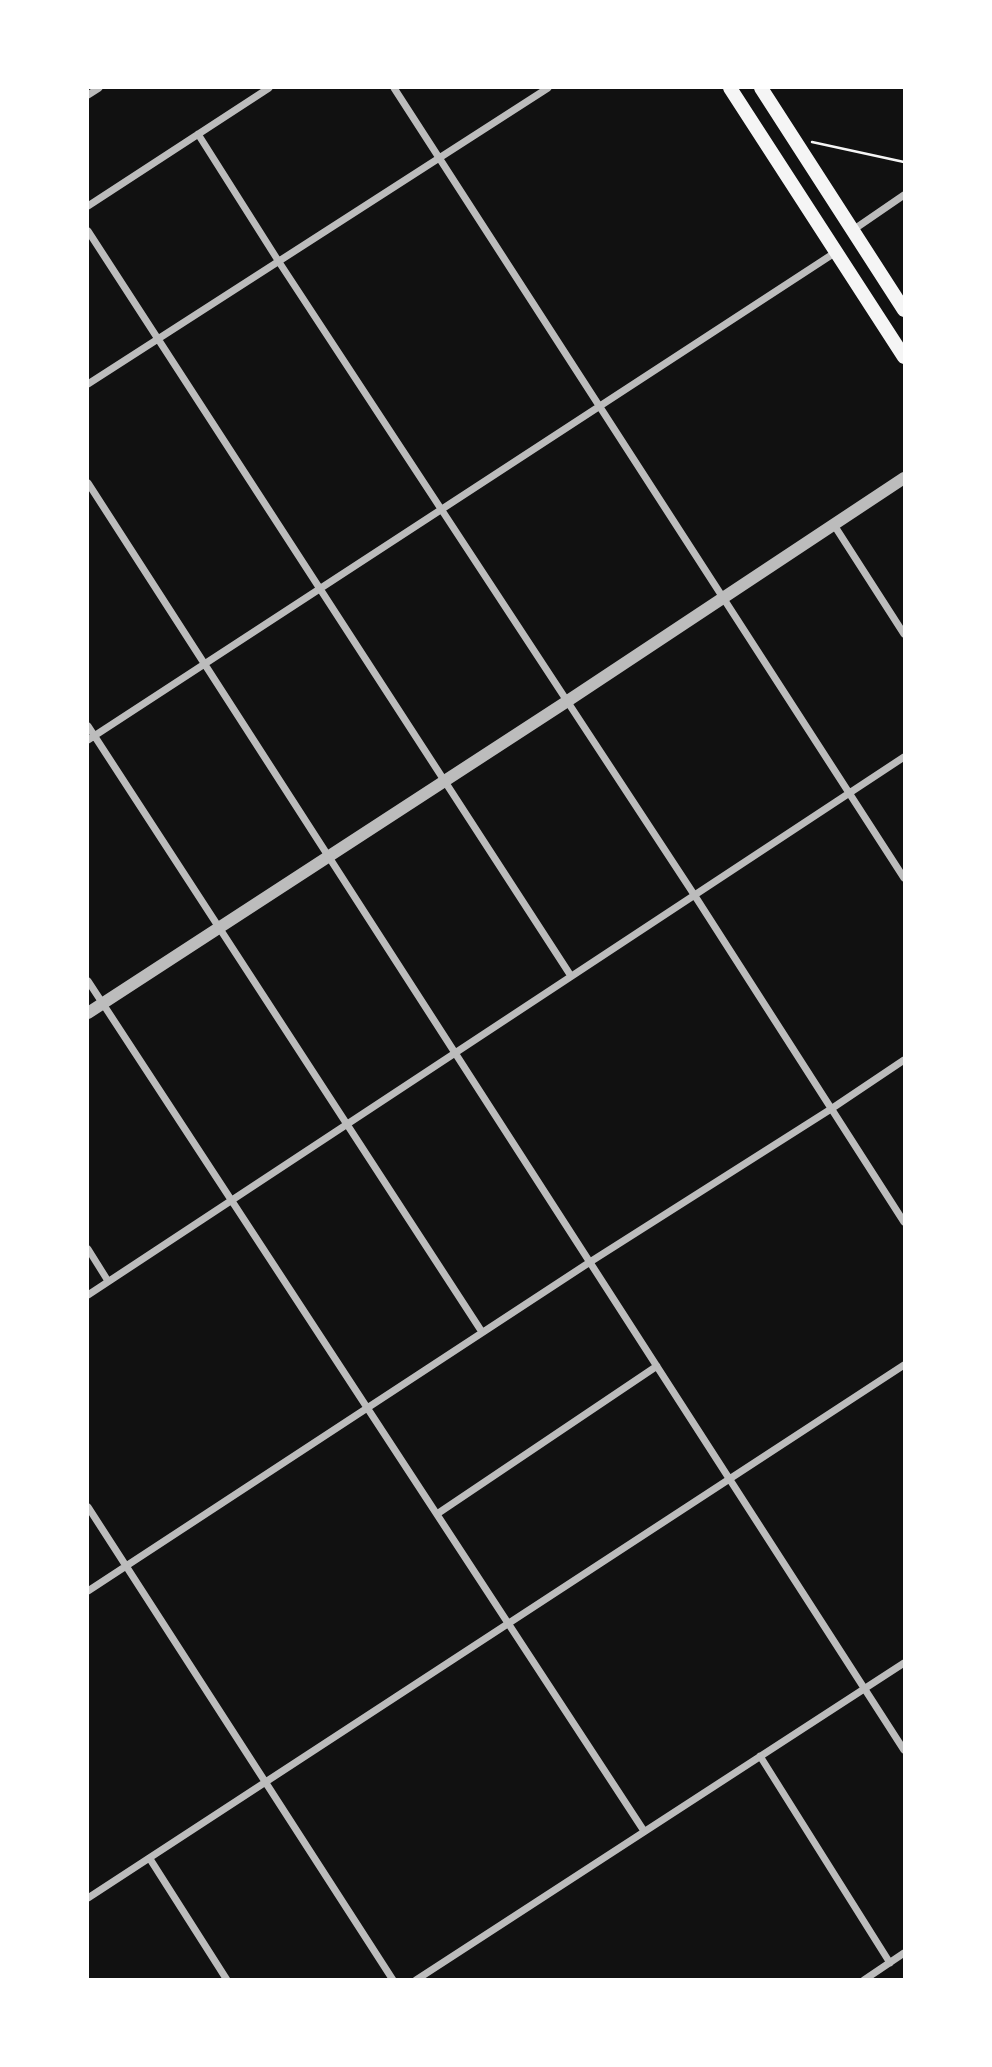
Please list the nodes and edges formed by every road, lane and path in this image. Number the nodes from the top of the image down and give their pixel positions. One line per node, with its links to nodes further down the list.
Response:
1 (99, 88): 7 (street)
2 (269, 88): 8 (street)
3 (394, 88): 10 (street)
4 (548, 88): 10 (street)
5 (730, 88): 16 (main road)
6 (761, 88): 9 (main road)
7 (88, 95)
8 (198, 134): 13 (street); 17 (street)
9 (799, 146): 11 (path); 14 (main road)
10 (439, 158): 17 (street); 22 (street)
11 (905, 162)
12 (905, 195): 14 (street)
13 (88, 206)
14 (853, 230): 18 (main road)
15 (88, 231): 19 (street)
16 (837, 252): 20 (main road); 22 (street)
17 (279, 262): 19 (street); 25 (street)
18 (905, 310)
19 (158, 339): 21 (street); 27 (street)
20 (905, 357)
21 (88, 384)
22 (599, 407): 25 (street); 28 (street)
23 (905, 478): 26 (street)
24 (88, 483): 30 (street)
25 (442, 510): 27 (street); 31 (street)
26 (834, 524): 28 (street); 29 (street)
27 (320, 589): 30 (street); 35 (street)
28 (722, 598): 31 (street); 36 (street)
29 (905, 634)
30 (204, 664): 33 (street); 37 (street)
31 (566, 702): 35 (street); 39 (street)
32 (88, 726): 33 (street)
33 (91, 738): 40 (street)
34 (905, 757): 36 (street)
35 (444, 780): 37 (street); 41 (street)
36 (849, 794): 38 (street); 39 (street)
37 (328, 855): 40 (street); 45 (street)
38 (905, 878)
39 (695, 896): 41 (street); 47 (street)
40 (218, 927): 43 (street); 48 (street)
41 (571, 976): 45 (street)
42 (88, 981): 43 (street)
43 (102, 1003): 44 (street); 49 (street)
44 (88, 1013)
45 (455, 1053): 48 (street); 52 (street)
46 (905, 1060): 47 (street)
47 (831, 1109): 50 (street); 52 (street)
48 (347, 1124): 49 (street); 55 (street)
49 (231, 1200): 53 (street); 58 (street)
50 (905, 1222)
51 (88, 1249): 53 (street)
52 (590, 1262): 55 (street); 57 (street)
53 (108, 1281): 54 (street)
54 (88, 1295)
55 (482, 1332): 58 (street)
56 (905, 1365): 59 (street)
57 (657, 1366): 59 (street); 61 (street)
58 (367, 1408): 61 (street); 62 (street)
59 (730, 1479): 64 (street); 66 (street)
60 (88, 1507): 62 (street)
61 (437, 1514): 64 (street)
62 (125, 1566): 63 (street); 69 (street)
63 (88, 1591)
64 (509, 1625): 69 (street); 70 (street)
65 (905, 1663): 66 (street)
66 (865, 1689): 67 (street); 68 (street)
67 (905, 1750)
68 (760, 1756): 70 (street); 74 (street)
69 (266, 1783): 71 (street); 76 (street)
70 (644, 1831): 77 (street)
71 (150, 1859): 72 (street); 75 (street)
72 (88, 1898)
73 (905, 1953): 74 (street)
74 (890, 1963): 78 (street)
75 (227, 1979)
76 (393, 1979)
77 (416, 1979)
78 (864, 1979)

